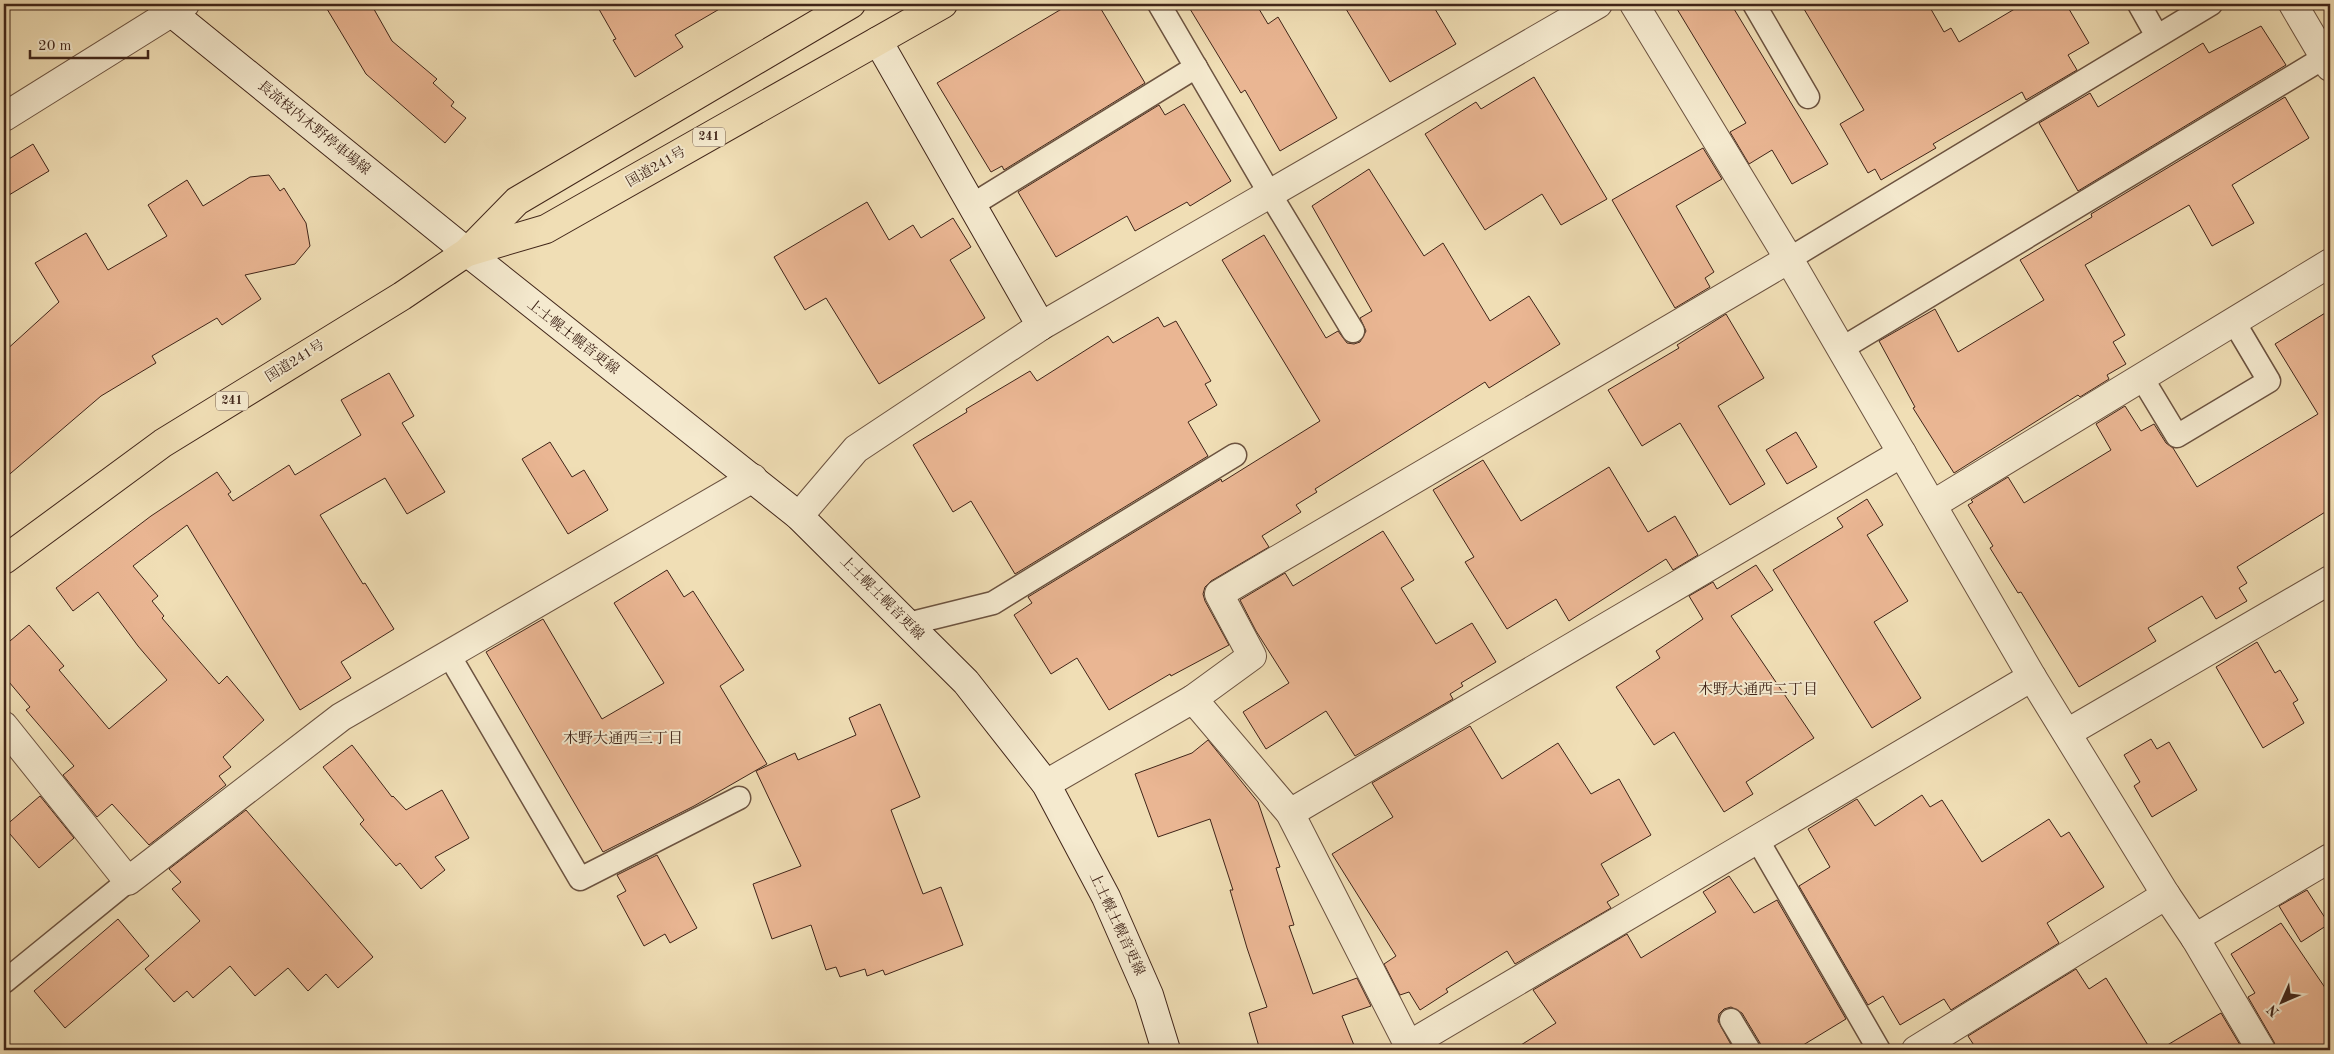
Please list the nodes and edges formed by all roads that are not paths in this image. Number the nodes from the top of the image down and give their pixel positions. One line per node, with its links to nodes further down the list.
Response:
1 (851, 4): 19 (highway, 国道241号 / 241)
2 (943, 4): 12 (highway, 国道241号 / 241)
3 (1158, 4): 14 (lane)
4 (1598, 4): 17 (street)
5 (1634, 4): 20 (street)
6 (1754, 4): 15 (lane)
7 (2139, 4): 11 (lane)
8 (2211, 4): 11 (lane)
9 (2293, 4): 13 (street)
10 (172, 7): 16 (street); 19 (street, 長流枝内木野停車場線)
11 (2157, 36): 20 (lane)
12 (878, 41): 18 (street); 19 (highway, 国道241号 / 241)
13 (2328, 62): 25 (lane)
14 (1196, 67): 17 (lane); 18 (lane)
15 (1808, 97)
16 (4, 117)
17 (1270, 194): 23 (street); 24 (lane)
18 (972, 205): 23 (street)
19 (466, 252): 29 (street, 上士幌士幌音更線); 32 (highway, 国道241号 / 241)
20 (1789, 259): 25 (street); 37 (street)
21 (2330, 263): 22 (street)
22 (2234, 322): 26 (street); 26 (lane)
23 (1041, 326): 31 (street)
24 (1353, 331)
25 (1841, 348): 27 (street)
26 (2142, 378): 30 (street)
27 (1902, 453): 30 (street); 42 (street)
28 (1235, 454): 34 (lane)
29 (753, 478): 31 (street, 上士幌士幌音更線); 35 (street)
30 (1932, 505): 36 (street)
31 (799, 516): 34 (street, 上士幌士幌音更線)
32 (4, 560)
33 (2330, 580): 39 (street)
34 (908, 624): 40 (street, 上士幌士幌音更線)
35 (448, 654): 41 (lane); 45 (street)
36 (2032, 677): 39 (street); 43 (street)
37 (1193, 699): 40 (street); 42 (street)
38 (4, 726): 45 (street)
39 (2067, 733): 46 (street)
40 (1046, 784): 51 (street, 上士幌士幌音更線)
41 (739, 798)
42 (1290, 812): 50 (street)
43 (1757, 839): 50 (street); 53 (lane)
44 (2330, 858): 47 (street)
45 (128, 881): 48 (lane)
46 (2166, 895): 47 (street); 54 (street)
47 (2195, 938): 55 (street)
48 (4, 982)
49 (1731, 1020): 52 (lane)
50 (1410, 1048)
51 (1166, 1050)
52 (1749, 1050)
53 (1879, 1050)
54 (1916, 1050)
55 (2261, 1050)

